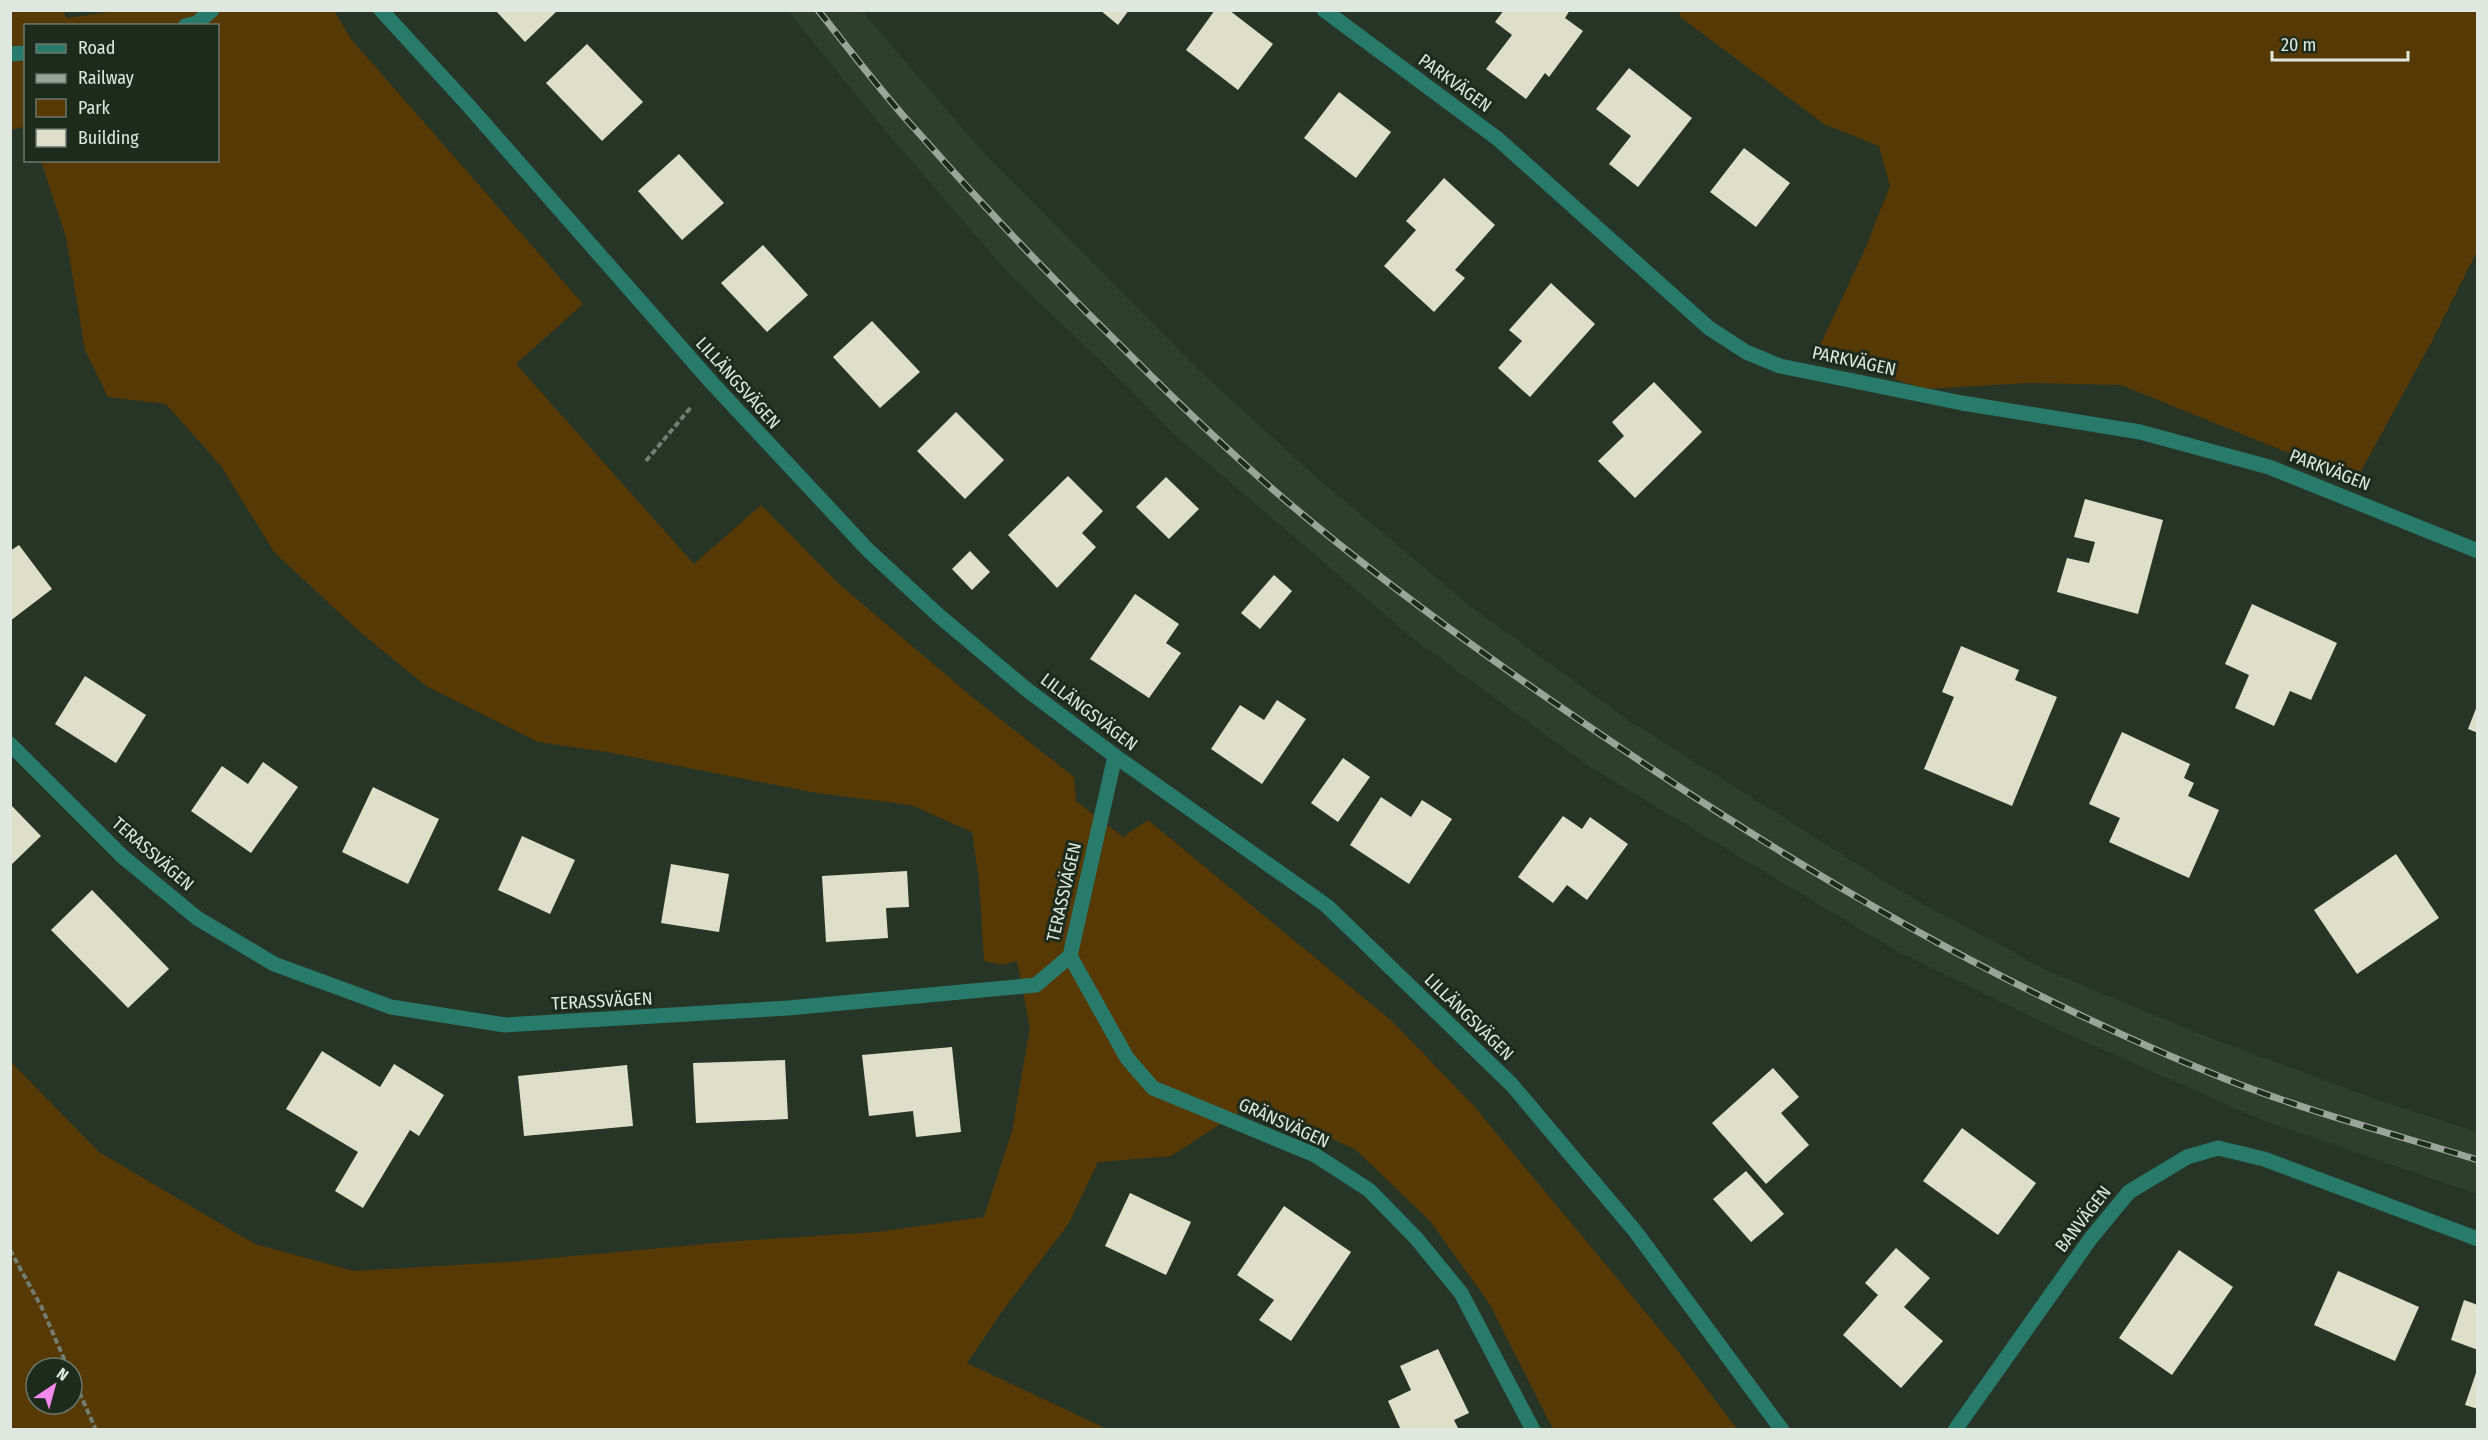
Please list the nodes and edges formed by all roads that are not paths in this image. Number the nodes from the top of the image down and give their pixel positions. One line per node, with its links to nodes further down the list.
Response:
1 (212, 10): 4 (street)
2 (381, 10): 7 (street, LILLÄNGSVÄGEN)
3 (1324, 10): 5 (street, PARKVÄGEN)
4 (193, 24)
5 (2478, 550)
6 (10, 744): 8 (street, TERASSVÄGEN)
7 (1115, 756): 8 (street, TERASSVÄGEN); 11 (street, LILLÄNGSVÄGEN)
8 (1070, 956): 10 (street, GRÄNSVÄGEN)
9 (2478, 1239): 12 (street, BANVÄGEN)
10 (1533, 1430)
11 (1782, 1430)
12 (1955, 1430)

